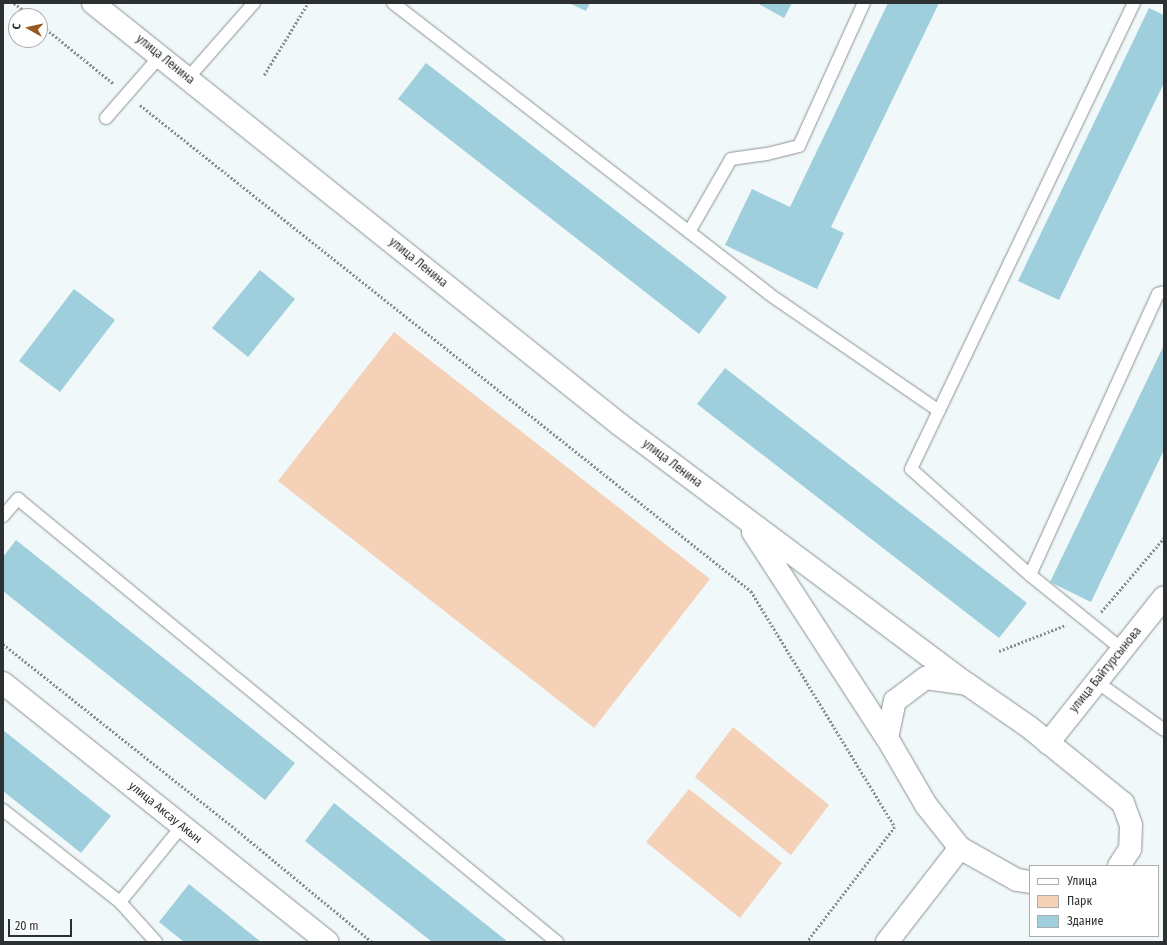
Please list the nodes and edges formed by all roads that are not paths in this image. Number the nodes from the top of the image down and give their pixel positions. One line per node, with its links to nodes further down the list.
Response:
1 (93, 3): 6 (street, улица Ленина)
2 (254, 3): 7 (lane)
3 (393, 3): 9 (lane)
4 (864, 3): 9 (lane)
5 (1134, 3): 11 (lane)
6 (160, 56): 7 (street, улица Ленина); 8 (lane)
7 (188, 78): 13 (street, улица Ленина)
8 (106, 118)
9 (689, 232): 11 (lane)
10 (1164, 292): 14 (lane)
11 (939, 411): 14 (lane)
12 (3, 516): 31 (lane)
13 (744, 520): 19 (street, улица Ленина); 21 (street)
14 (1030, 574): 16 (lane)
15 (1164, 597): 16 (street, улица Байтурсынова)
16 (1122, 650): 17 (street, улица Байтурсынова)
17 (1097, 682): 20 (lane); 22 (street, улица Байтурсынова)
18 (3, 683): 24 (street, улица Аксау Акын)
19 (967, 684): 21 (street); 22 (street, улица Ленина)
20 (1164, 730)
21 (887, 738): 25 (street)
22 (1048, 743): 26 (street, улица Ленина)
23 (3, 810): 28 (lane)
24 (182, 826): 28 (lane); 30 (street, улица Аксау Акын)
25 (960, 848): 27 (street); 32 (street)
26 (1120, 865)
27 (1029, 882)
28 (120, 902): 29 (lane)
29 (156, 942)
30 (327, 942)
31 (557, 942)
32 (887, 942)

